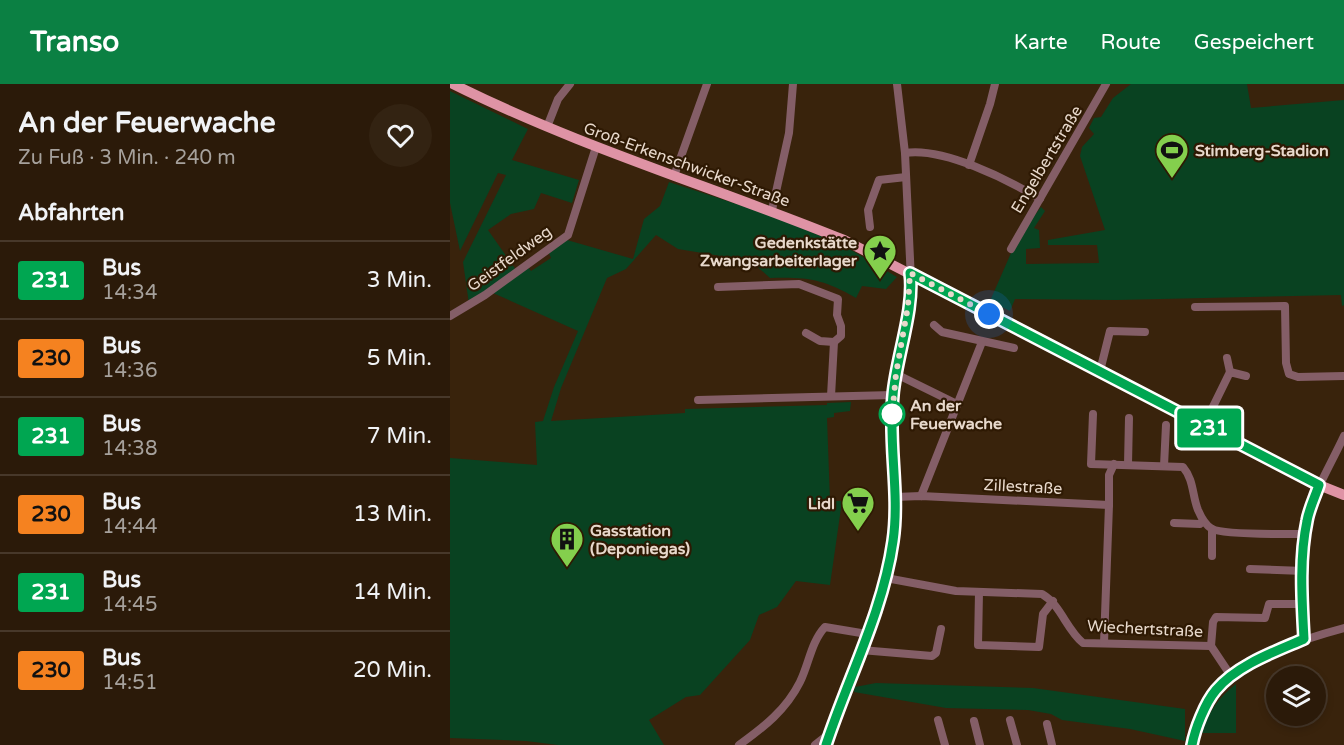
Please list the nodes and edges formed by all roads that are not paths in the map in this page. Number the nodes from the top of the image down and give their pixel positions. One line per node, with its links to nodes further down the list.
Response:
1 (453, 84): 8 (main road, Groß-Erkenschwicker-Straße)
2 (570, 84): 8 (street)
3 (707, 84): 12 (street)
4 (793, 84): 15 (street)
5 (897, 84): 10 (street)
6 (995, 84): 11 (street)
7 (1106, 84): 14 (street, Engelbertstraße)
8 (547, 127): 9 (main road, Groß-Erkenschwicker-Straße)
9 (596, 147): 12 (main road, Groß-Erkenschwicker-Straße); 21 (street, Geistfeldweg)
10 (905, 153): 11 (street); 13 (street)
11 (969, 165): 14 (street)
12 (674, 176): 15 (main road, Groß-Erkenschwicker-Straße)
13 (906, 177): 16 (street); 18 (street)
14 (1040, 199): 17 (street, Engelbertstraße)
15 (772, 210): 18 (main road, Groß-Erkenschwicker-Straße)
16 (870, 227)
17 (1011, 249)
18 (910, 273): 29 (main road, Groß-Erkenschwicker-Straße); 31 (street)
19 (718, 287): 25 (street)
20 (1195, 307): 33 (street)
21 (450, 316)
22 (934, 325): 26 (street)
23 (1145, 332): 29 (street)
24 (806, 333): 25 (street)
25 (834, 342): 35 (street)
26 (982, 342): 27 (street); 37 (street)
27 (1014, 348)
28 (1227, 358): 30 (street)
29 (1100, 371): 41 (main road, Groß-Erkenschwicker-Straße)
30 (1230, 372): 32 (street); 41 (street)
31 (896, 374): 34 (street); 37 (street)
32 (1246, 376)
33 (1344, 376)
34 (893, 395): 35 (street); 49 (street)
35 (831, 396): 36 (street)
36 (698, 400)
37 (957, 404): 48 (street)
38 (1094, 414): 43 (street)
39 (1129, 418): 44 (street)
40 (1166, 425): 45 (street)
41 (1204, 425): 46 (main road, Groß-Erkenschwicker-Straße)
42 (1344, 436): 46 (street)
43 (1114, 464): 44 (street); 50 (street)
44 (1128, 464): 45 (street)
45 (1164, 466): 51 (street)
46 (1319, 485): 47 (main road, Groß-Erkenschwicker-Straße); 54 (street)
47 (1344, 495)
48 (921, 496): 49 (street, Zillestraße); 50 (street, Zillestraße)
49 (895, 497): 58 (street)
50 (1109, 506): 66 (street)
51 (1203, 521): 52 (street); 53 (street)
52 (1174, 523)
53 (1212, 529): 54 (street); 55 (street)
54 (1305, 534): 57 (street)
55 (1212, 556)
56 (1250, 569): 57 (street)
57 (1304, 571): 61 (street)
58 (886, 578): 59 (street); 64 (street)
59 (978, 592): 60 (street); 60 (street)
60 (1053, 601): 66 (street, Wiechertstraße)
61 (1302, 604): 65 (street); 67 (street)
62 (1344, 628): 65 (street)
63 (941, 629): 68 (street)
64 (867, 634): 68 (street); 75 (street)
65 (1304, 639): 69 (street)
66 (1104, 644): 67 (street, Wiechertstraße)
67 (1211, 646): 69 (street, Wiechertstraße)
68 (861, 650): 74 (street)
69 (1231, 676): 82 (street)
70 (938, 720): 78 (street)
71 (1010, 720): 80 (street)
72 (974, 721): 79 (street)
73 (1047, 724): 81 (street)
74 (829, 734): 76 (street); 77 (street)
75 (740, 745)
76 (815, 745)
77 (826, 745)
78 (945, 745)
79 (980, 745)
80 (1017, 745)
81 (1052, 745)
82 (1192, 745)

